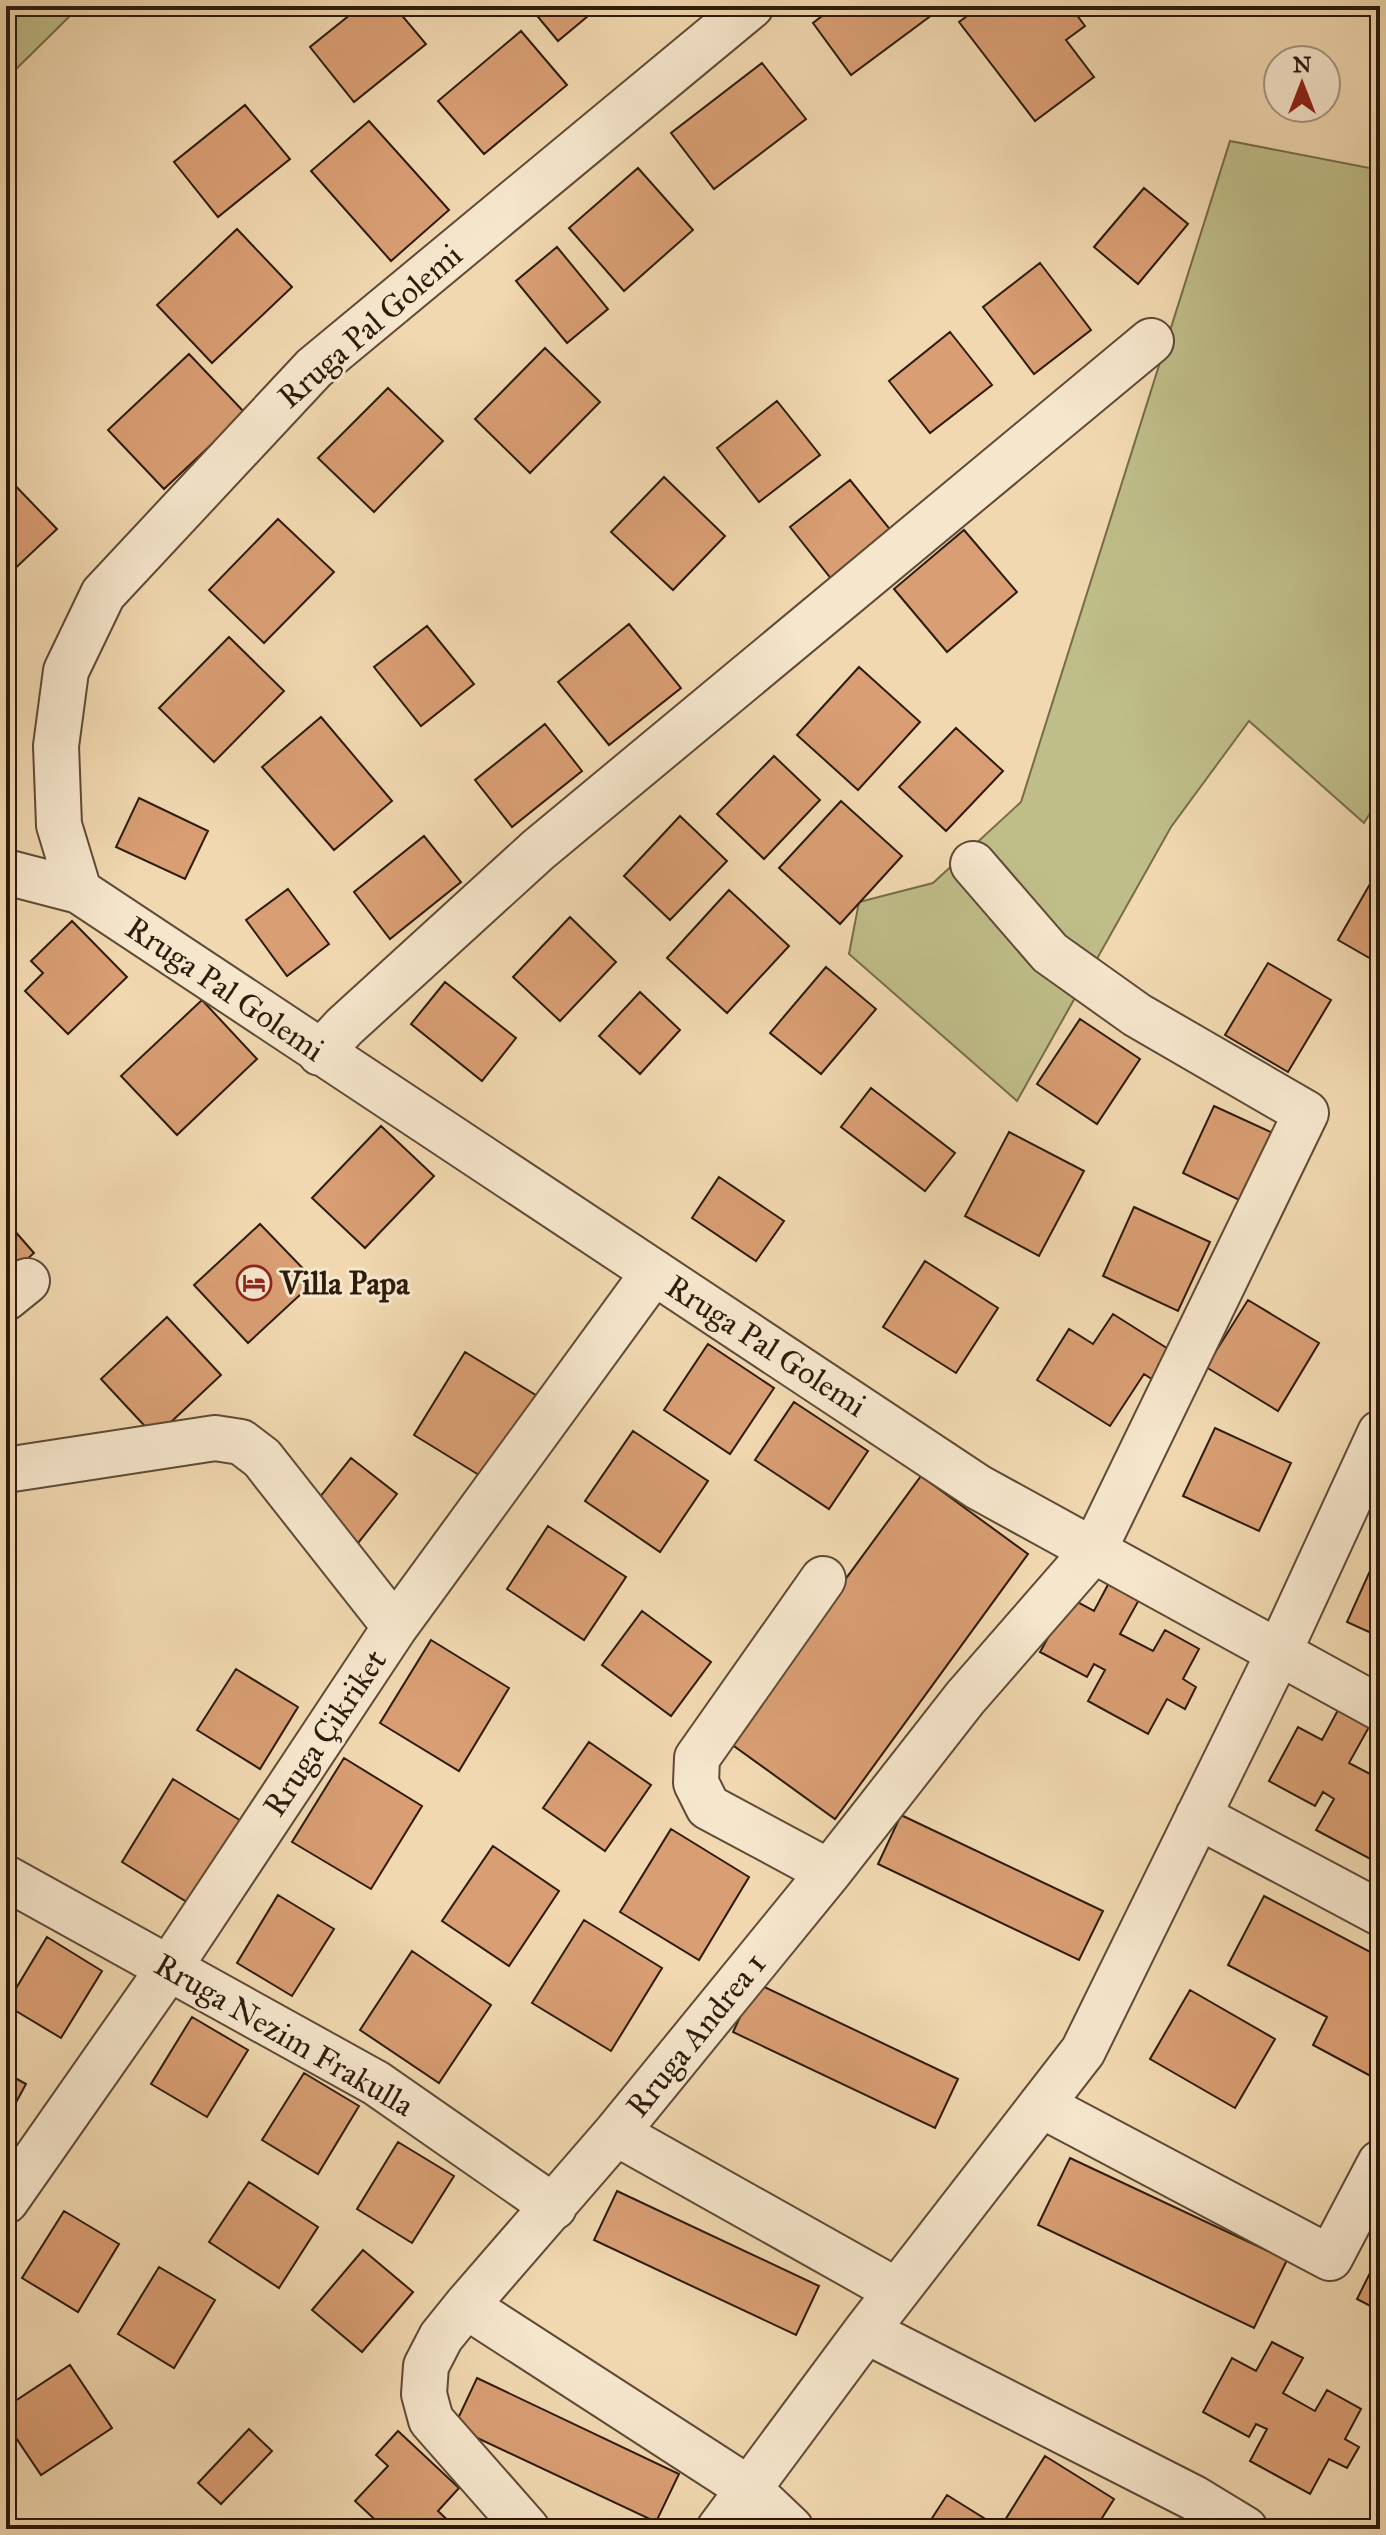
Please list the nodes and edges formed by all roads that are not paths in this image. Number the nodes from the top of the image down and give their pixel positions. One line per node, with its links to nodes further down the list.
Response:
1 (751, 6): 5 (street, Rruga Pal Golemi)
2 (1151, 341): 6 (street)
3 (973, 864): 10 (street, Rruga Andrea 1)
4 (6, 872): 5 (street)
5 (79, 891): 6 (street, Rruga Pal Golemi)
6 (320, 1053): 7 (street, Rruga Pal Golemi)
7 (654, 1272): 10 (street, Rruga Pal Golemi); 12 (street, Rruga Çikriket)
8 (1380, 1433): 13 (street)
9 (6, 1470): 12 (street)
10 (1094, 1550): 13 (street, Rruga Pal Golemi); 16 (street, Rruga Andrea 1)
11 (823, 1579): 16 (street)
12 (395, 1627): 19 (street, Rruga Çikriket)
13 (1279, 1652): 14 (street, Rruga Pal Golemi); 15 (street)
14 (1380, 1708)
15 (1198, 1816): 18 (street); 20 (street)
16 (829, 1872): 21 (street, Rruga Andrea 1)
17 (6, 1878): 19 (street, Rruga Nezim Frakulla)
18 (1380, 1913)
19 (169, 1968): 23 (street, Rruga Çikriket); 24 (street, Rruga Nezim Frakulla)
20 (1041, 2105): 22 (street); 25 (street)
21 (616, 2133): 24 (street, Rruga Andrea 1); 25 (street)
22 (1380, 2163)
23 (6, 2201)
24 (554, 2207): 26 (street, Rruga Andrea 1)
25 (897, 2291): 27 (street)
26 (466, 2306): 28 (street); 30 (street, Rruga Andrea 1)
27 (866, 2331): 28 (street); 29 (street)
28 (749, 2489): 31 (street); 32 (street)
29 (1186, 2514): 33 (street)
30 (527, 2529)
31 (719, 2529)
32 (791, 2529)
33 (1245, 2529)

